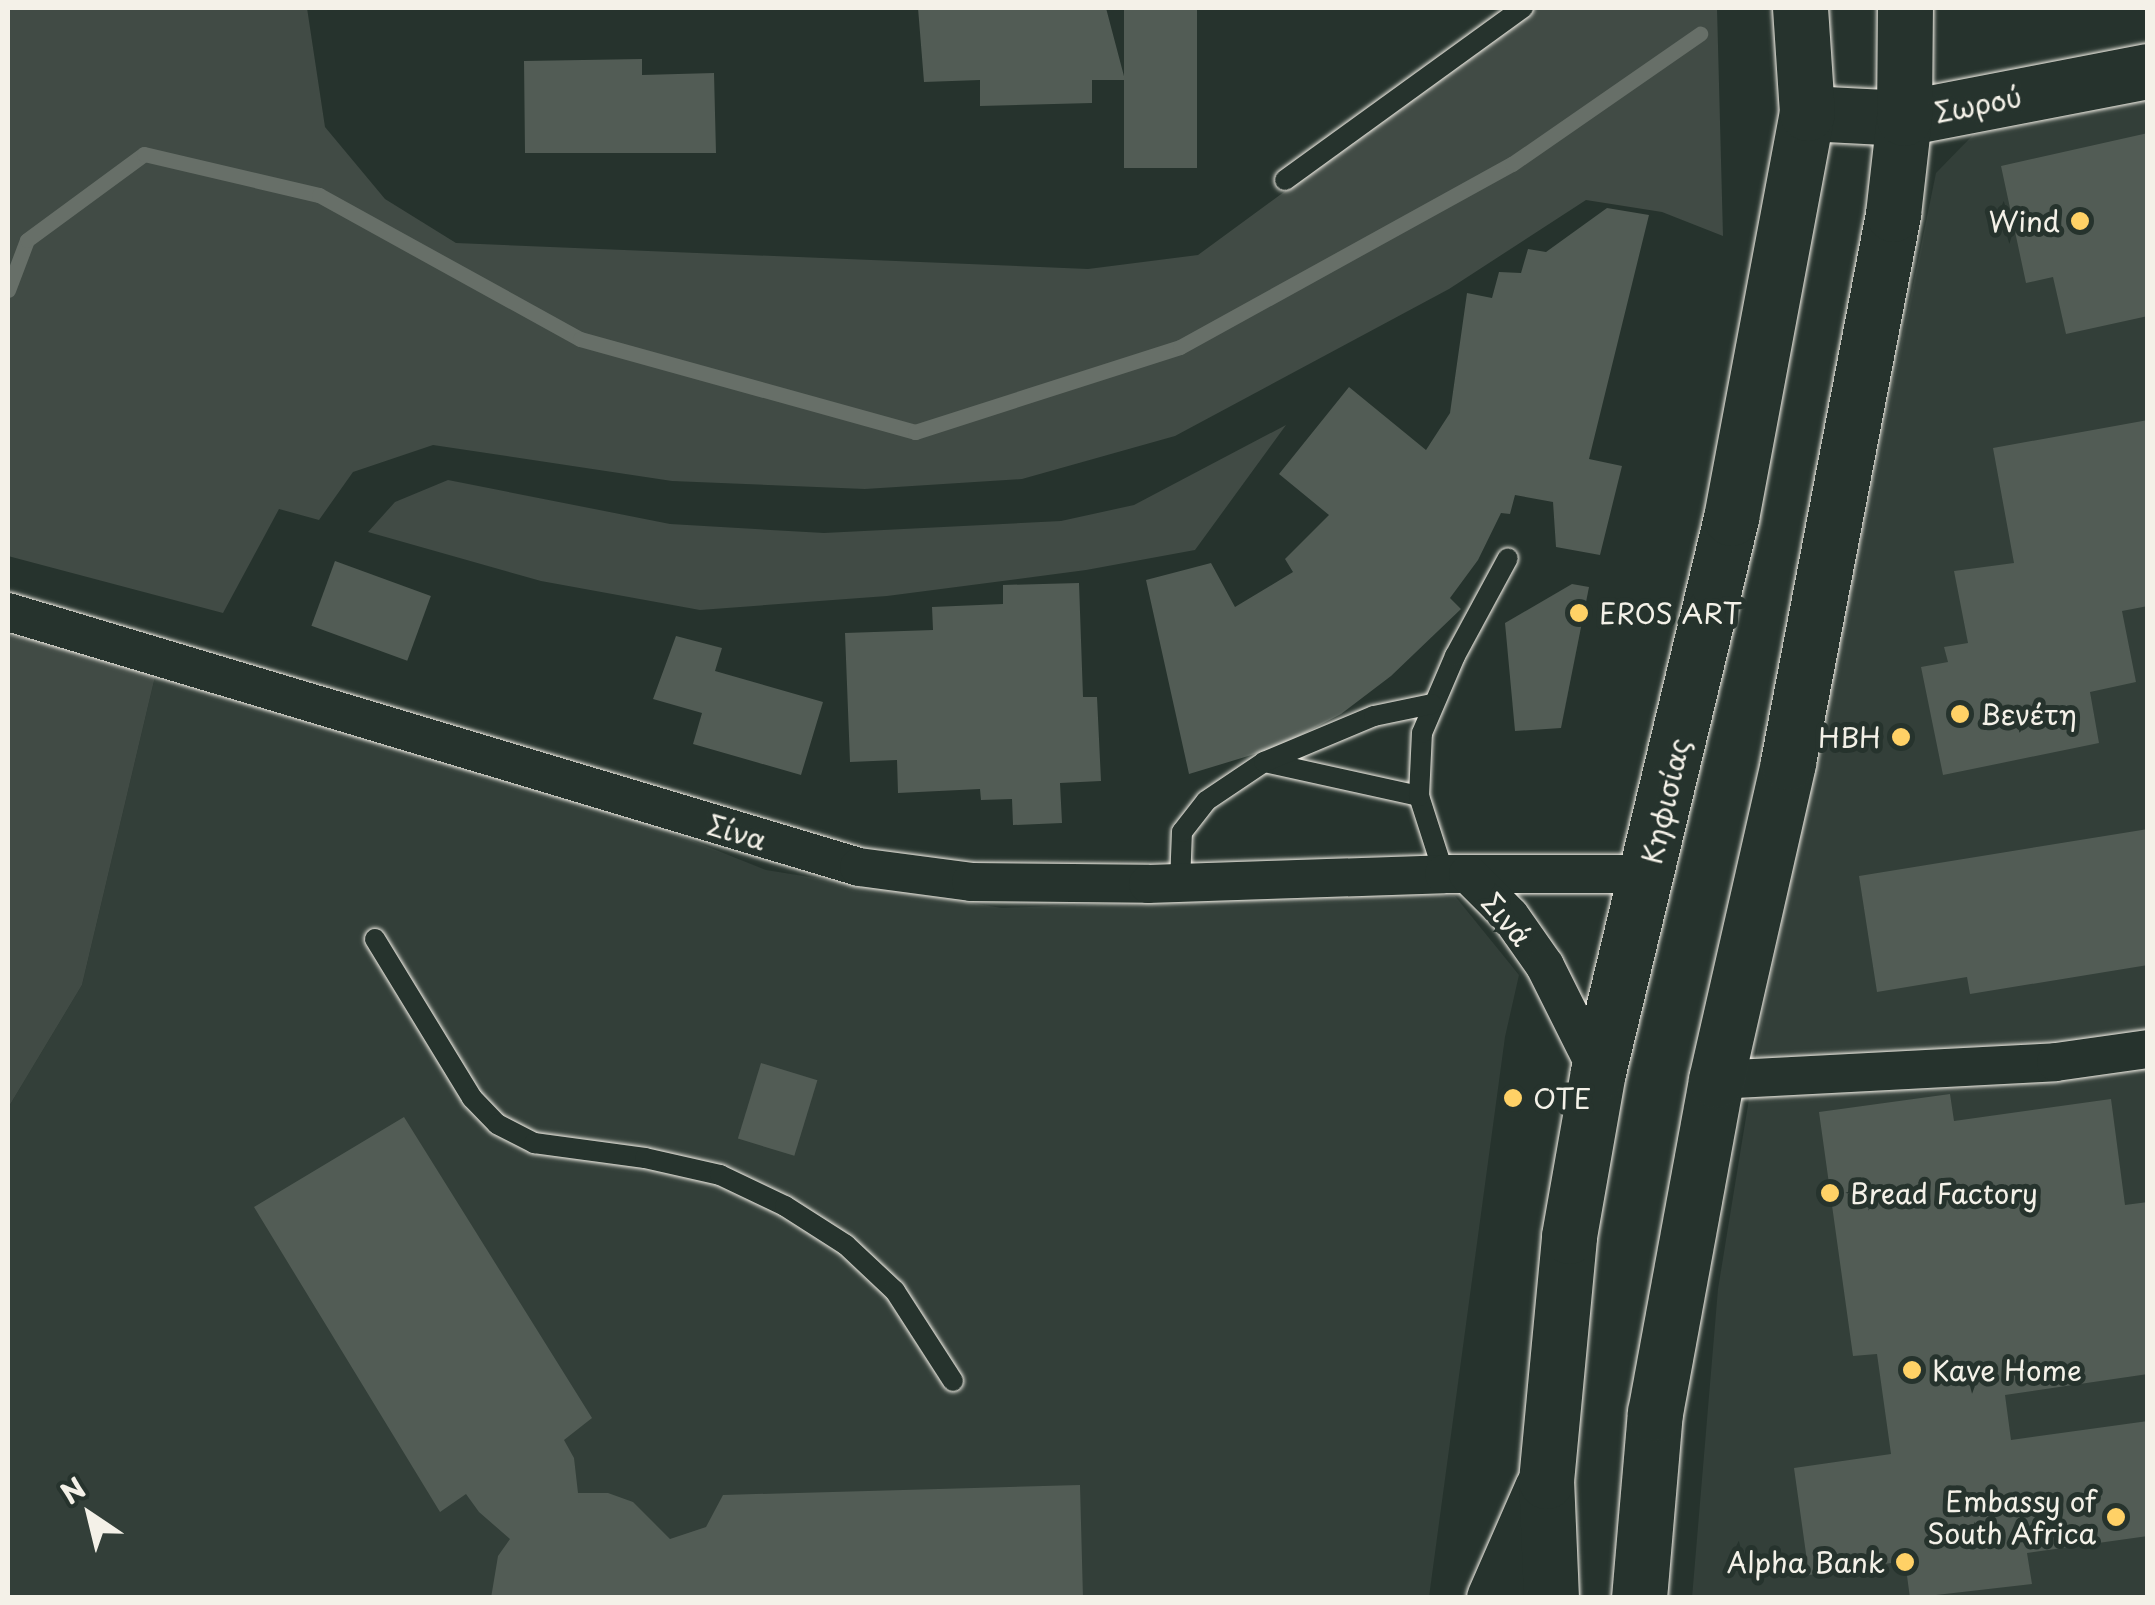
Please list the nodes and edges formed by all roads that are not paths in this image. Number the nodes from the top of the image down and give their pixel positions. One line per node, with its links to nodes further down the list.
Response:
1 (1523, 8): 7 (lane)
2 (1800, 8): 5 (main road, Κηφισίας)
3 (1905, 8): 6 (main road)
4 (2148, 71): 6 (main road, Σωρού)
5 (1807, 113): 6 (main road, Σωρού); 14 (main road, Κηφισίας)
6 (1904, 118): 19 (main road)
7 (1285, 180)
8 (1508, 558): 10 (lane)
9 (19, 616): 15 (street, Σίνα)
10 (1432, 704): 11 (lane); 12 (lane)
11 (1264, 762): 12 (lane); 15 (lane)
12 (1419, 796): 13 (lane)
13 (1456, 874): 14 (street, Σινά); 15 (street, Σίνα); 18 (street, Σινά)
14 (1648, 874): 18 (main road, Κηφισίας)
15 (1180, 883)
16 (375, 939): 20 (lane)
17 (2148, 1049): 19 (street)
18 (1598, 1072): 21 (main road, Κηφισίας)
19 (1716, 1080): 22 (main road)
20 (953, 1381)
21 (1546, 1481): 23 (main road); 24 (main road, Κηφισίας)
22 (1645, 1502): 25 (main road); 26 (main road)
23 (1494, 1598)
24 (1551, 1598)
25 (1638, 1598)
26 (1675, 1598)

